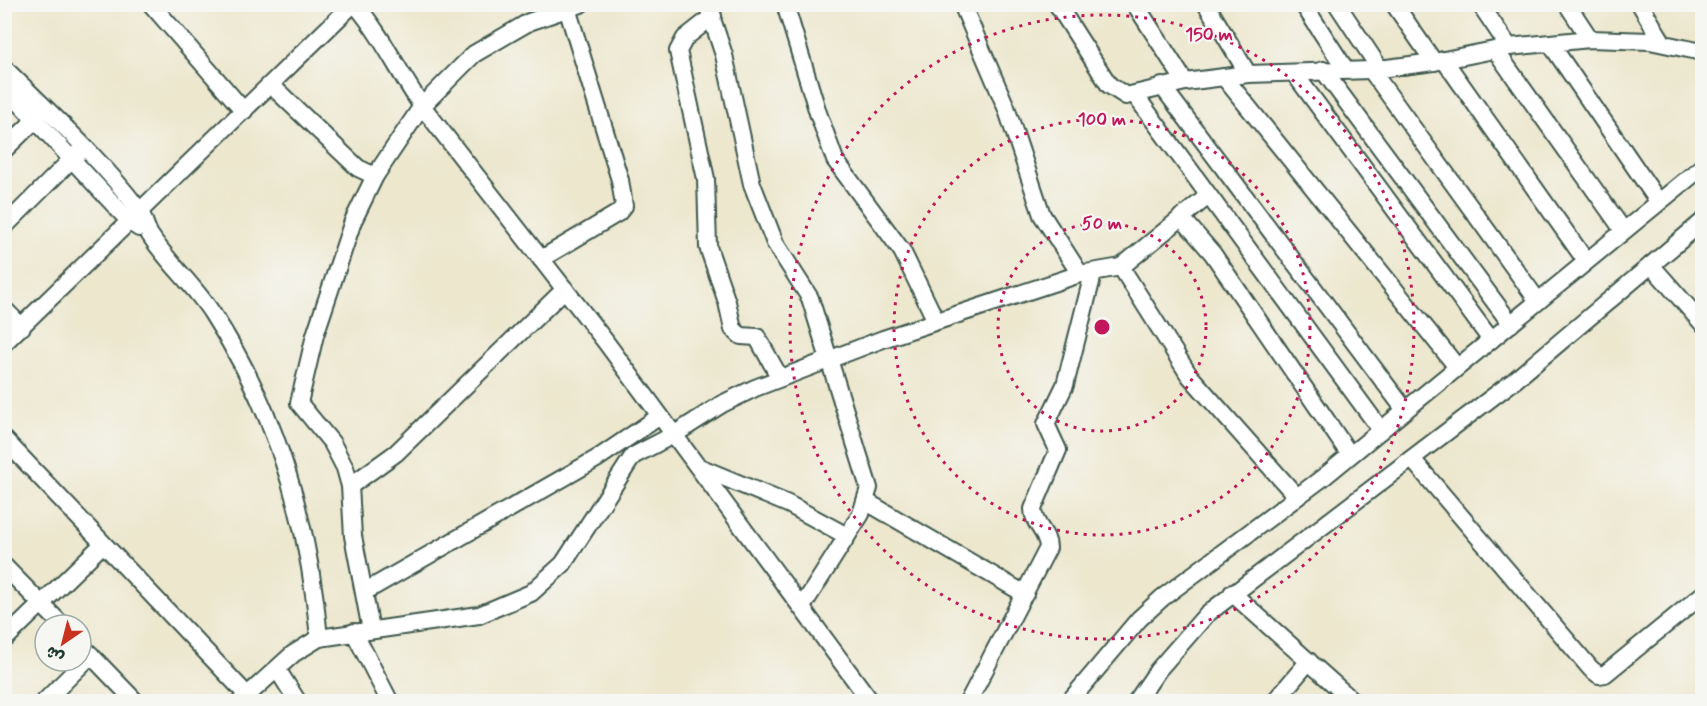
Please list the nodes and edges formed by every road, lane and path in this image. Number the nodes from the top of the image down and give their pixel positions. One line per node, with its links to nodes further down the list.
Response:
1 (152, 4): 37 (street)
2 (354, 4): 17 (street); 32 (street)
3 (373, 4): 17 (street)
4 (785, 4): 59 (street)
5 (962, 4): 55 (street)
6 (1057, 4): 35 (street)
7 (1135, 4): 31 (street)
8 (1206, 4): 29 (street)
9 (1303, 4): 27 (street)
10 (1337, 4): 25 (street)
11 (1394, 4): 23 (street)
12 (1480, 4): 21 (street)
13 (1567, 4): 18 (street)
14 (1640, 4): 20 (street)
15 (574, 6): 36 (street); 51 (street)
16 (710, 10): 65 (street); 67 (street)
17 (372, 24): 36 (street)
18 (1590, 39): 19 (street); 20 (street)
19 (1550, 43): 21 (street); 45 (street)
20 (1663, 43): 22 (street)
21 (1503, 49): 23 (street); 50 (street)
22 (1702, 52)
23 (1439, 61): 25 (street); 52 (street)
24 (4, 68): 39 (street)
25 (1375, 69): 27 (street); 57 (street)
26 (1323, 70): 27 (street); 28 (street); 61 (street)
27 (1346, 70)
28 (1294, 73): 29 (street); 63 (street)
29 (1248, 74): 30 (street)
30 (1224, 77): 31 (street); 66 (street)
31 (1185, 82): 34 (street)
32 (271, 85): 37 (street); 43 (street)
33 (4, 86): 38 (street)
34 (1162, 86): 35 (street); 68 (street)
35 (1135, 95): 44 (street)
36 (422, 106): 43 (street); 51 (street)
37 (244, 111): 46 (street)
38 (36, 119): 40 (street); 41 (street)
39 (84, 148): 41 (street); 46 (street)
40 (4, 150)
41 (72, 159): 46 (street); 49 (street)
42 (1702, 167): 45 (street)
43 (375, 176): 76 (street)
44 (1208, 196): 47 (street); 70 (street)
45 (1659, 201): 50 (street)
46 (135, 217): 62 (street); 90 (street)
47 (1181, 217): 54 (street); 73 (street)
48 (1701, 226): 53 (street)
49 (4, 227)
50 (1623, 230): 52 (street)
51 (541, 259): 56 (street)
52 (1586, 261): 57 (street)
53 (1651, 265): 60 (street); 74 (street)
54 (1120, 267): 55 (street); 77 (street)
55 (1086, 274): 59 (street); 84 (street)
56 (565, 289): 69 (street); 76 (street)
57 (1538, 301): 61 (street)
58 (4, 309): 62 (street)
59 (936, 321): 65 (street)
60 (1702, 323)
61 (1511, 324): 63 (street)
62 (22, 327): 64 (street)
63 (1491, 340): 66 (street)
64 (4, 343)
65 (828, 359): 67 (street); 78 (street)
66 (1457, 367): 68 (street)
67 (780, 378): 71 (street)
68 (1405, 410): 70 (street)
69 (660, 416): 71 (street); 82 (street)
70 (1381, 430): 73 (street)
71 (675, 434): 75 (street); 89 (street)
72 (4, 439): 80 (street)
73 (1350, 455): 77 (street)
74 (1412, 459): 83 (street); 85 (street)
75 (699, 467): 79 (street); 87 (street)
76 (350, 486): 82 (street)
77 (1297, 497): 97 (street)
78 (867, 502): 79 (street); 84 (street)
79 (848, 536): 87 (street)
80 (102, 545): 86 (street); 96 (street)
81 (4, 566): 86 (street)
82 (366, 591): 89 (street)
83 (1232, 593): 93 (street); 105 (street)
84 (1025, 594): 104 (street)
85 (1702, 594)
86 (41, 604): 88 (street); 91 (street)
87 (802, 607): 103 (street)
88 (50, 613)
89 (363, 631): 90 (street); 102 (street)
90 (319, 638): 94 (street)
91 (4, 640)
92 (93, 657): 100 (street)
93 (1309, 661): 98 (street); 106 (street)
94 (277, 669): 96 (street); 101 (street)
95 (67, 673): 99 (street)
96 (243, 698)
97 (1077, 699)
98 (1282, 699)
99 (44, 702)
100 (136, 702)
101 (298, 702)
102 (390, 702)
103 (872, 702)
104 (968, 702)
105 (1136, 702)
106 (1354, 702)

